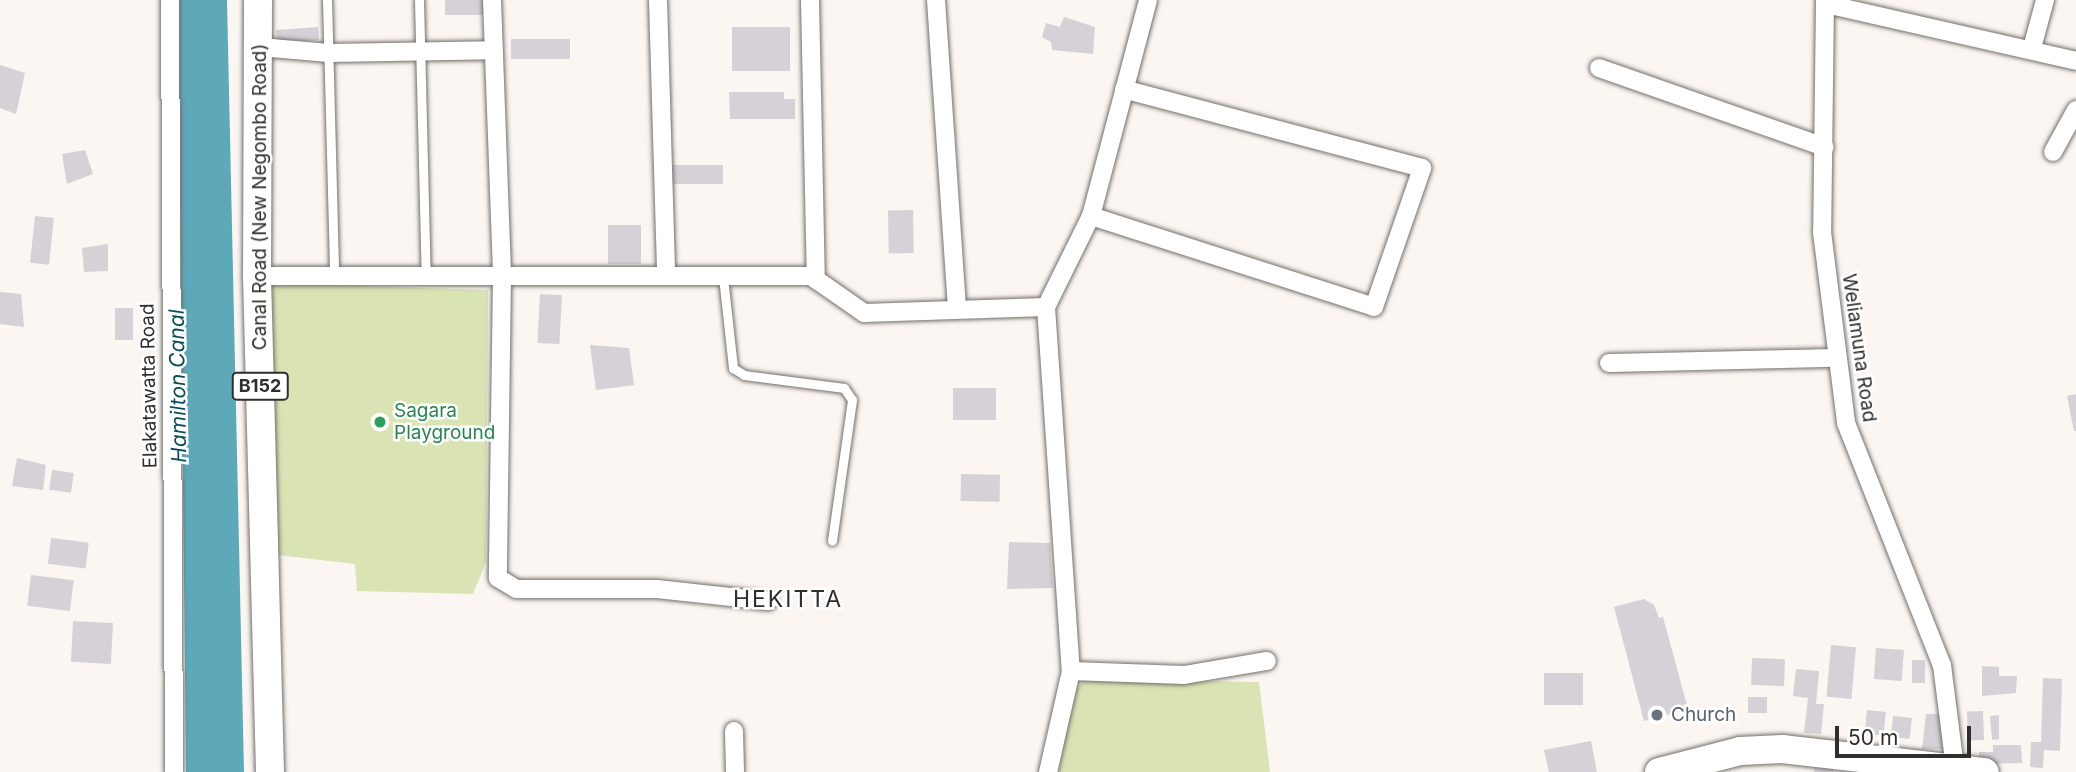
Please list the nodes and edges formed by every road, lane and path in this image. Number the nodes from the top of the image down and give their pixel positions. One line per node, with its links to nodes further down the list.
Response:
1 (170, 0): 41 (street, Elakatawatta Road)
2 (258, 0): 12 (main road, Canal Road (New Negombo Road) / B152)
3 (327, 0): 16 (lane)
4 (419, 0): 15 (lane)
5 (492, 0): 14 (street)
6 (658, 0): 25 (street)
7 (810, 0): 30 (street)
8 (936, 0): 32 (street)
9 (1147, 0): 19 (street)
10 (2045, 0): 13 (street)
11 (1825, 2): 13 (street); 21 (street, Weliamuna Road)
12 (260, 47): 16 (street); 26 (main road, Canal Road (New Negombo Road) / B152)
13 (2032, 48): 17 (street)
14 (493, 50): 15 (street); 28 (street)
15 (421, 51): 16 (street); 27 (lane)
16 (329, 53): 24 (lane)
17 (2076, 61)
18 (1599, 68): 21 (street)
19 (1124, 89): 23 (street); 23 (street)
20 (2076, 110): 22 (street)
21 (1825, 147): 33 (street, Weliamuna Road)
22 (2053, 152)
23 (1091, 216): 31 (street)
24 (334, 275): 26 (street); 27 (street)
25 (666, 275): 28 (street); 29 (street)
26 (257, 276): 42 (main road, Canal Road (New Negombo Road) / B152)
27 (426, 277): 28 (street)
28 (502, 277): 36 (street)
29 (723, 277): 30 (street); 35 (lane)
30 (816, 279): 32 (street)
31 (1046, 307): 32 (street); 38 (street)
32 (957, 308)
33 (1837, 358): 34 (street); 40 (street, Weliamuna Road)
34 (1609, 363)
35 (832, 541)
36 (768, 601)
37 (1267, 661): 38 (street)
38 (1071, 671): 44 (street)
39 (734, 731): 43 (street)
40 (1955, 768): 45 (main road); 46 (main road)
41 (174, 772)
42 (270, 772)
43 (735, 772)
44 (1048, 772)
45 (1659, 772)
46 (1985, 772)

